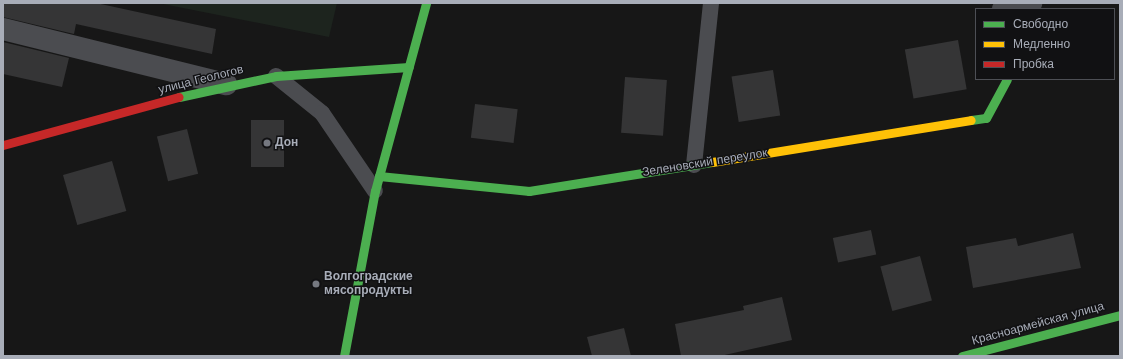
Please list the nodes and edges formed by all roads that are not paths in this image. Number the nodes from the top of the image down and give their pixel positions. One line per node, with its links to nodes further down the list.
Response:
1 (426, 3): 6 (street)
2 (711, 3): 11 (lane)
3 (1032, 3): 4 (street)
4 (1008, 8)
5 (3, 29): 9 (street)
6 (409, 67): 7 (street, улица Геологов); 12 (street)
7 (276, 76): 9 (street, улица Геологов); 12 (lane)
8 (1006, 80): 11 (street, Зеленовский переулок)
9 (226, 84): 10 (street, улица Геологов)
10 (3, 145)
11 (694, 165): 12 (street, Зеленовский переулок)
12 (377, 183): 14 (street)
13 (1120, 315): 15 (street, Красноармейская улица)
14 (344, 356)
15 (962, 356)

